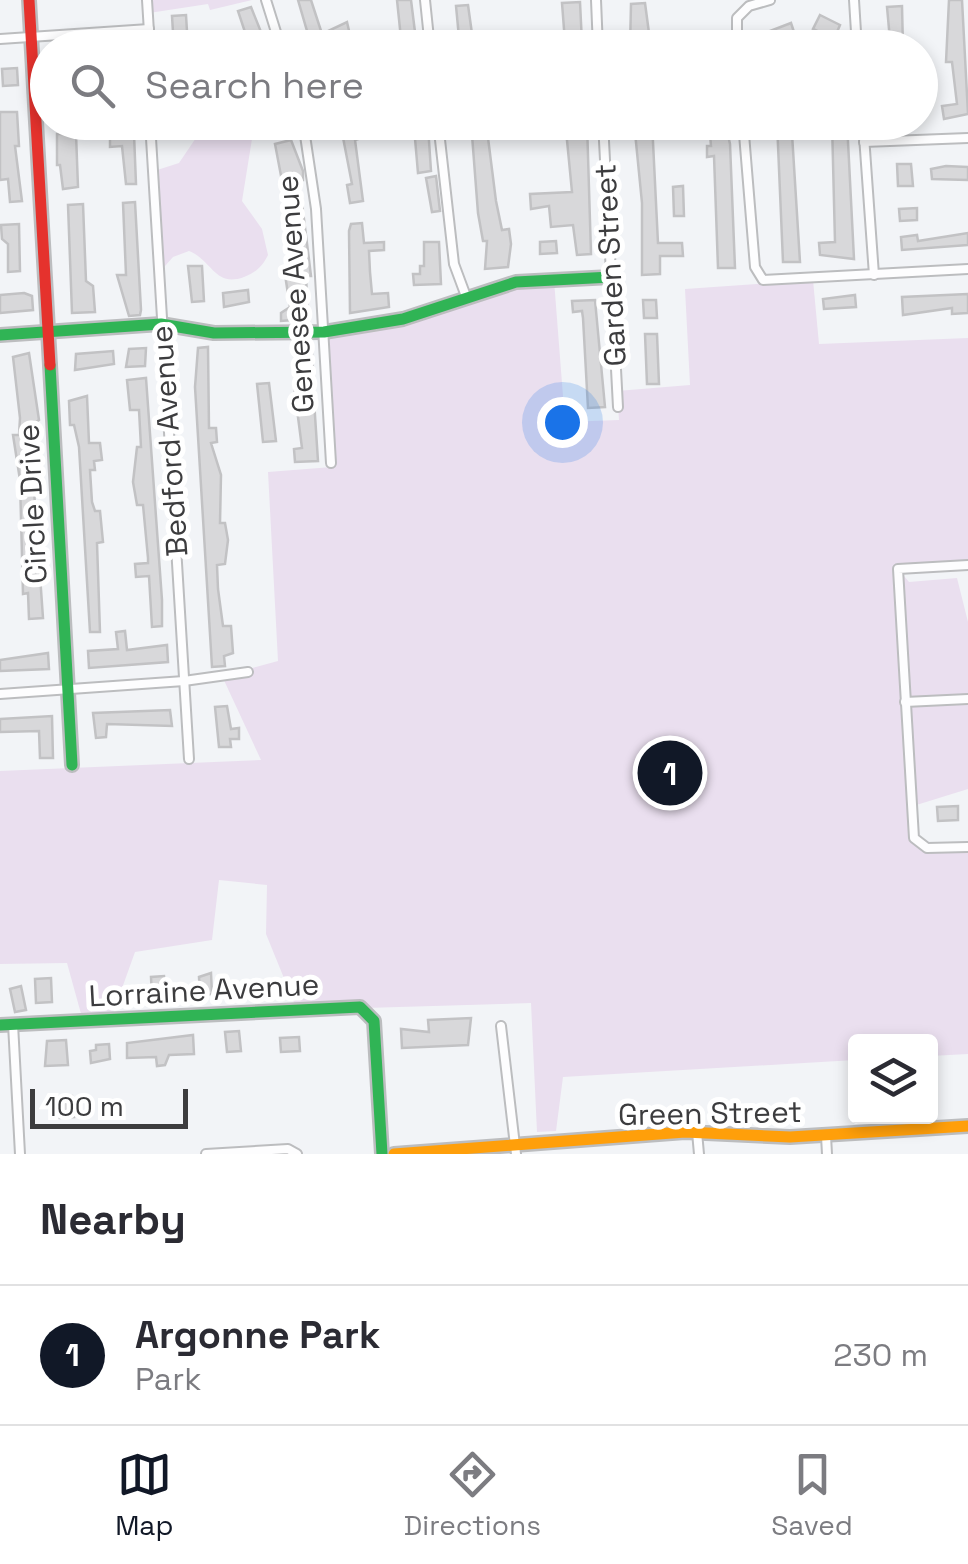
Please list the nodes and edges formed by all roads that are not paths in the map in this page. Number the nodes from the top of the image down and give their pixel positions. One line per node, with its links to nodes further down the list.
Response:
1 (29, 0): 9 (street, Circle Drive)
2 (147, 0): 8 (street)
3 (266, 0): 11 (street)
4 (425, 0): 12 (street)
5 (596, 0): 13 (street)
6 (770, 0): 14 (street)
7 (854, 0): 15 (street)
8 (150, 28): 10 (street)
9 (31, 30)
10 (126, 30)
11 (275, 30)
12 (428, 30)
13 (597, 30)
14 (735, 30)
15 (856, 30)
16 (30, 38): 17 (street)
17 (0, 39)
18 (968, 138): 19 (street)
19 (938, 139)
20 (37, 140): 34 (street, Circle Drive)
21 (151, 140): 32 (street, Bedford Avenue)
22 (306, 140): 33 (street, Genesee Avenue)
23 (440, 140): 31 (street)
24 (603, 140): 30 (street, Garden Street)
25 (745, 140): 29 (street)
26 (916, 140): 27 (street)
27 (864, 142): 29 (street)
28 (968, 270): 29 (street)
29 (874, 275)
30 (611, 278): 31 (street); 36 (street, Garden Street)
31 (466, 299): 33 (street)
32 (161, 324): 33 (street); 34 (street); 40 (street, Bedford Avenue)
33 (324, 332): 37 (street, Genesee Avenue)
34 (47, 334): 35 (street); 41 (street, Circle Drive)
35 (0, 335)
36 (618, 407)
37 (331, 464)
38 (968, 566): 44 (street)
39 (248, 672): 40 (street)
40 (184, 681): 41 (street); 45 (street, Bedford Avenue)
41 (67, 689): 42 (street); 46 (street, Circle Drive)
42 (0, 694)
43 (968, 699): 44 (street)
44 (905, 702): 47 (street)
45 (189, 759)
46 (72, 765)
47 (968, 847)
48 (6, 1024): 54 (street); 57 (street, Lorraine Avenue)
49 (501, 1026): 53 (street)
50 (968, 1126): 52 (street, Green Street)
51 (697, 1132): 52 (street, Green Street); 53 (street, Green Street); 59 (street)
52 (826, 1136): 60 (street)
53 (516, 1150): 58 (street, Green Street)
54 (20, 1154)
55 (206, 1154): 56 (street)
56 (297, 1154)
57 (382, 1154)
58 (394, 1154)
59 (698, 1154)
60 (827, 1154)

